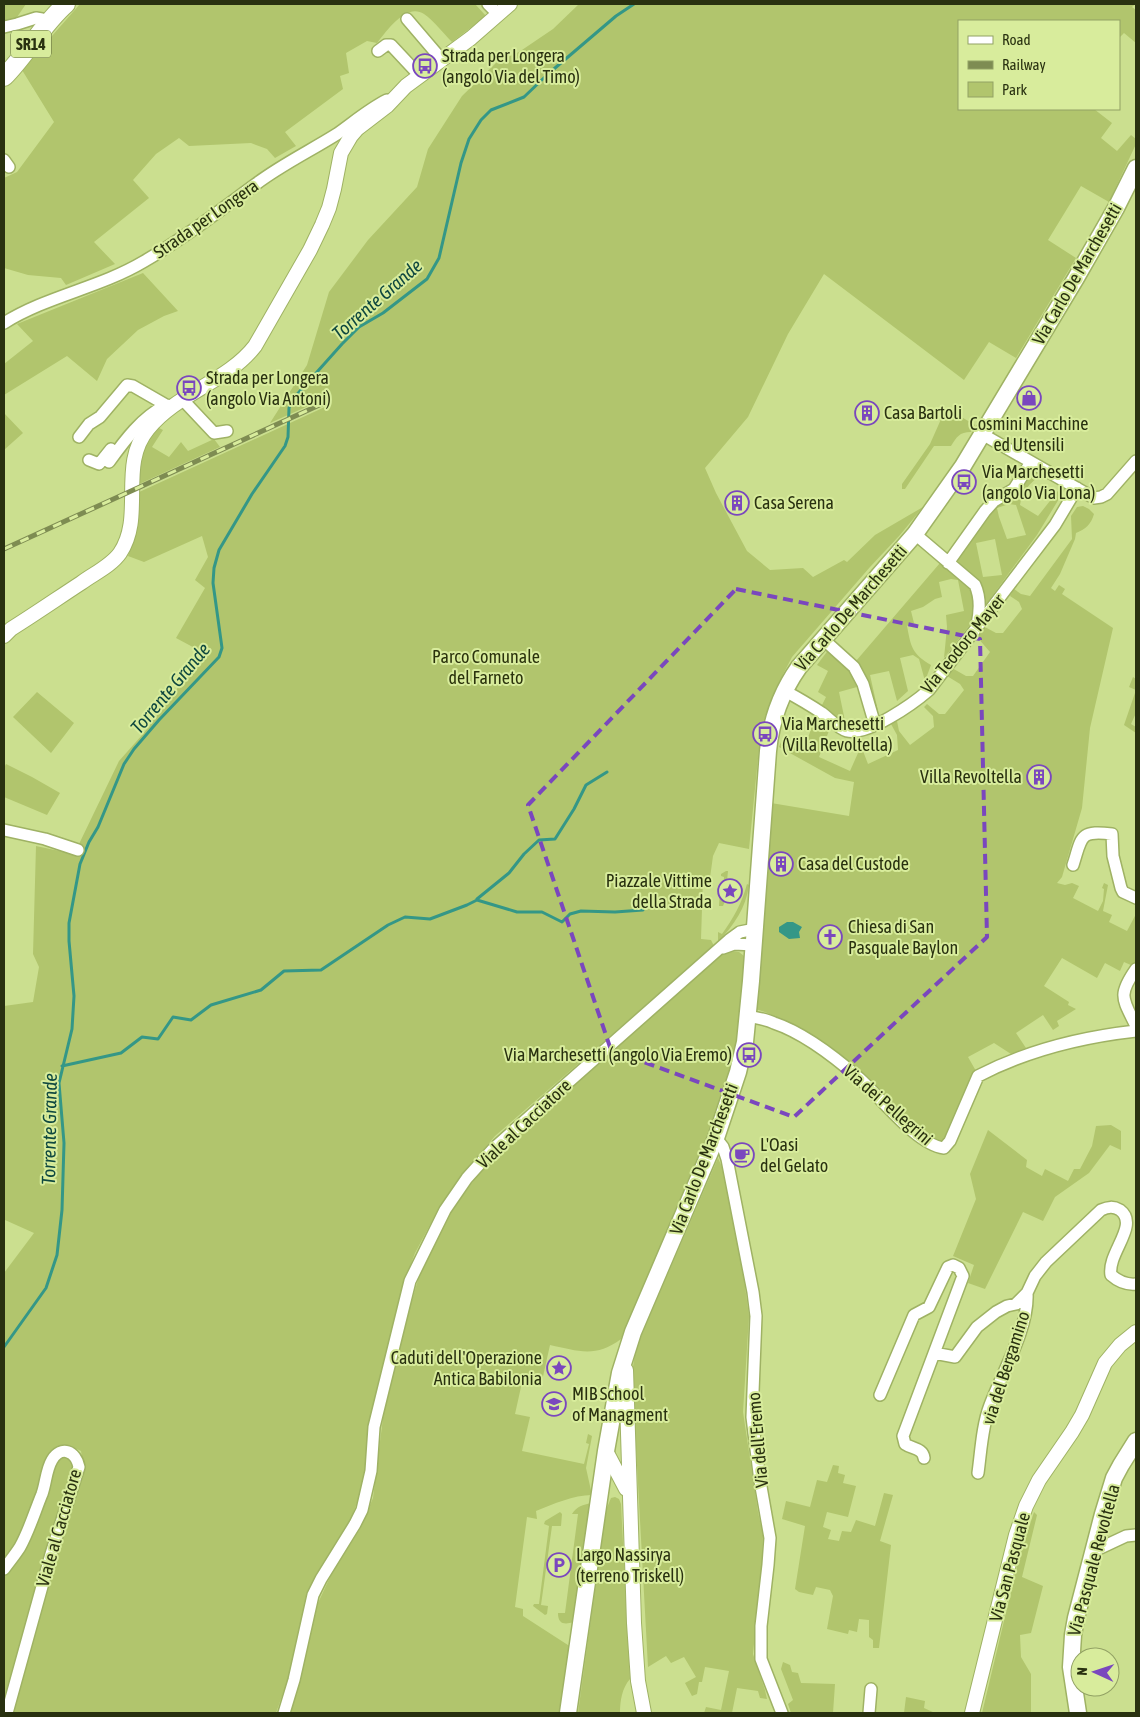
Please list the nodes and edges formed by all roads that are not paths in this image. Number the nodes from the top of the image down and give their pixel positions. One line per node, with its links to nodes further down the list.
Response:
1 (66, 4): 6 (main road, SR14)
2 (488, 4): 4 (street)
3 (510, 4): 4 (street, Strada per Longera)
4 (498, 14): 9 (street, Strada per Longera)
5 (406, 18): 9 (street)
6 (47, 23): 7 (street); 10 (main road, SR14)
7 (4, 27)
8 (378, 51): 11 (street)
9 (442, 60): 11 (street, Strada per Longera)
10 (4, 76)
11 (420, 76): 12 (street, Strada per Longera)
12 (397, 94): 14 (street, Strada per Longera); 15 (street, Strada per Longera)
13 (1136, 168): 17 (main road, Via Carlo De Marchesetti)
14 (4, 323)
15 (173, 403): 16 (street); 18 (street); 19 (street); 28 (street, Strada per Longera)
16 (227, 431)
17 (982, 434): 23 (street); 25 (main road, Via Carlo De Marchesetti)
18 (79, 437)
19 (126, 439): 20 (street); 22 (street)
20 (89, 460)
21 (1136, 461): 24 (street)
22 (109, 462)
23 (1031, 462): 24 (street); 26 (street)
24 (1077, 488): 27 (street, Via Teodoro Mayer)
25 (914, 534): 26 (street); 29 (main road, Via Carlo De Marchesetti)
26 (948, 563): 27 (street)
27 (977, 627): 31 (street, Via Teodoro Mayer)
28 (4, 636)
29 (823, 639): 30 (main road, Via Carlo De Marchesetti); 31 (street)
30 (785, 691): 31 (street, Via Teodoro Mayer); 36 (main road, Via Carlo De Marchesetti)
31 (875, 725)
32 (4, 830): 33 (street)
33 (78, 850)
34 (1073, 865): 35 (street)
35 (1136, 898)
36 (754, 937): 38 (main road, Via Carlo De Marchesetti); 59 (street, Viale al Cacciatore)
37 (1136, 969): 39 (street)
38 (748, 1016): 40 (street, Via dei Pellegrini); 41 (main road, Via Carlo De Marchesetti)
39 (1136, 1026)
40 (1136, 1031)
41 (716, 1138): 46 (main road, Via Carlo De Marchesetti); 62 (street, Via dell'Eremo)
42 (1136, 1284): 43 (street, via del Bergamino)
43 (1027, 1293): 45 (street, via del Bergamino); 51 (street, via del Bergamino)
44 (1136, 1332): 64 (street, Via San Pasquale)
45 (934, 1353): 47 (street); 50 (street)
46 (626, 1355): 49 (main road, Via Carlo De Marchesetti); 52 (street)
47 (880, 1395)
48 (1136, 1441): 55 (main road, Via Pasquale Revoltella)
49 (606, 1451): 52 (street); 53 (main road)
50 (924, 1458)
51 (978, 1473)
52 (630, 1496): 53 (street); 61 (street)
53 (600, 1497): 60 (main road)
54 (1136, 1535): 55 (street)
55 (1094, 1551): 65 (main road, Via Pasquale Revoltella)
56 (4, 1570): 58 (street, Viale al Cacciatore)
57 (871, 1689): 63 (street)
58 (7, 1713)
59 (284, 1713)
60 (568, 1713)
61 (644, 1713)
62 (782, 1713)
63 (869, 1713)
64 (972, 1713)
65 (1078, 1713)

